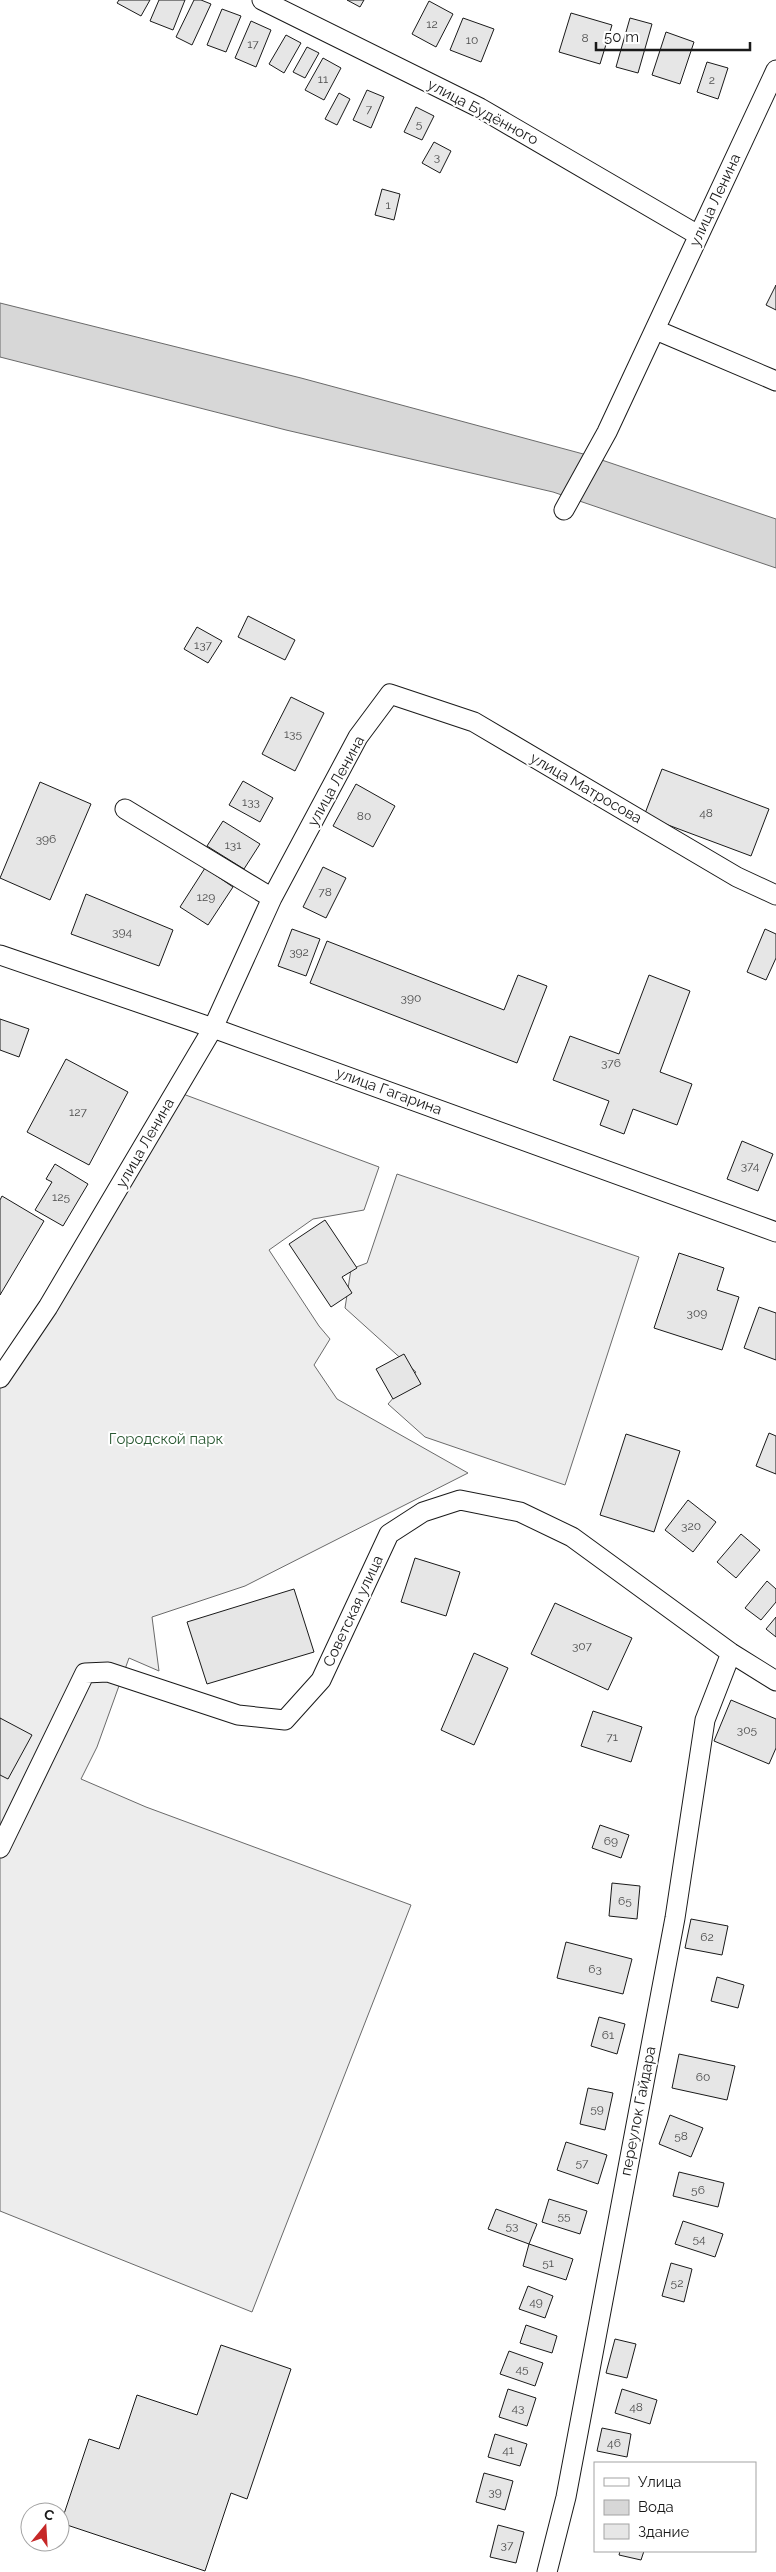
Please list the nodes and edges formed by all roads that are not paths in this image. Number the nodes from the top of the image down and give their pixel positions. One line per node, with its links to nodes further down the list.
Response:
1 (262, 0): 3 (street, улица Будённого)
2 (776, 70): 3 (street, улица Ленина)
3 (698, 235): 4 (street, улица Ленина)
4 (656, 330): 5 (street); 6 (street, улица Ленина)
5 (776, 381)
6 (564, 510)
7 (390, 694): 9 (street, улица Матросова); 10 (street, улица Ленина)
8 (125, 809): 10 (street)
9 (776, 895)
10 (272, 898): 12 (street, улица Ленина)
11 (0, 955): 12 (street, улица Гагарина)
12 (213, 1028): 13 (street, улица Гагарина); 14 (street, улица Ленина)
13 (776, 1232)
14 (0, 1378)
15 (732, 1653): 16 (street, Советская улица); 17 (street, Советская улица); 18 (street, переулок Гайдара)
16 (776, 1681)
17 (0, 1848)
18 (547, 2572)

